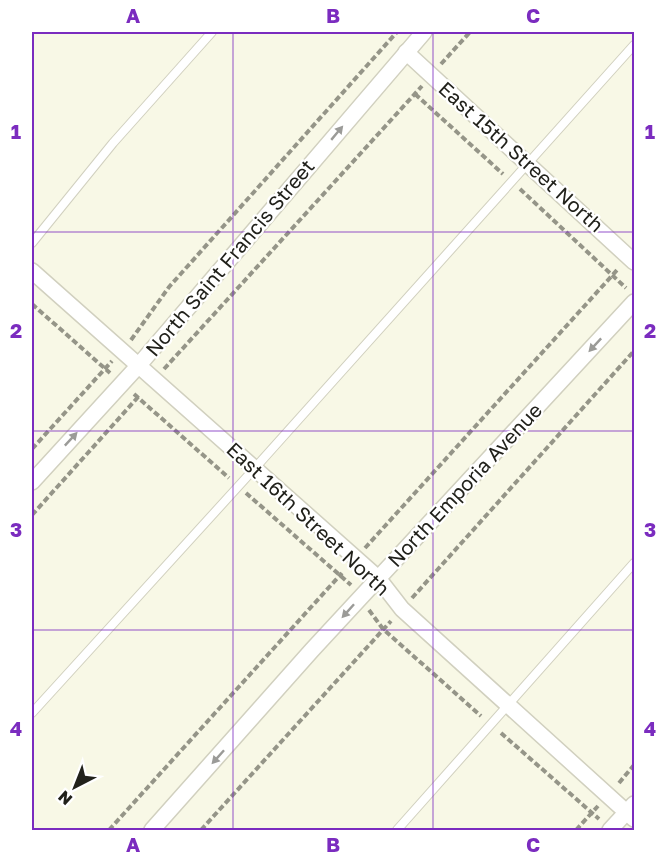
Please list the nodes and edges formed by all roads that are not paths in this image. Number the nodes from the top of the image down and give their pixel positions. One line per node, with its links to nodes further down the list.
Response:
1 (212, 32): 6 (lane)
2 (424, 32): 4 (street, North Saint Francis Street)
3 (634, 45): 5 (lane)
4 (406, 52): 5 (street, East 15th Street North); 10 (street, North Saint Francis Street, one-way to 4)
5 (528, 163): 7 (street, East 15th Street North); 11 (lane)
6 (32, 243)
7 (632, 259)
8 (32, 271): 10 (street, East 16th Street North)
9 (634, 302): 14 (street, North Emporia Avenue, one-way to 14)
10 (139, 365): 11 (street, East 16th Street North); 12 (street, North Saint Francis Street, one-way to 10)
11 (255, 468): 14 (street, East 16th Street North); 16 (lane)
12 (32, 482)
13 (634, 563): 15 (lane)
14 (378, 578): 15 (street, East 16th Street North); 19 (street, North Emporia Avenue, one-way to 19)
15 (507, 705): 17 (street, East 16th Street North); 20 (lane)
16 (32, 713)
17 (632, 812): 18 (street)
18 (610, 830)
19 (152, 831)
20 (397, 831)

